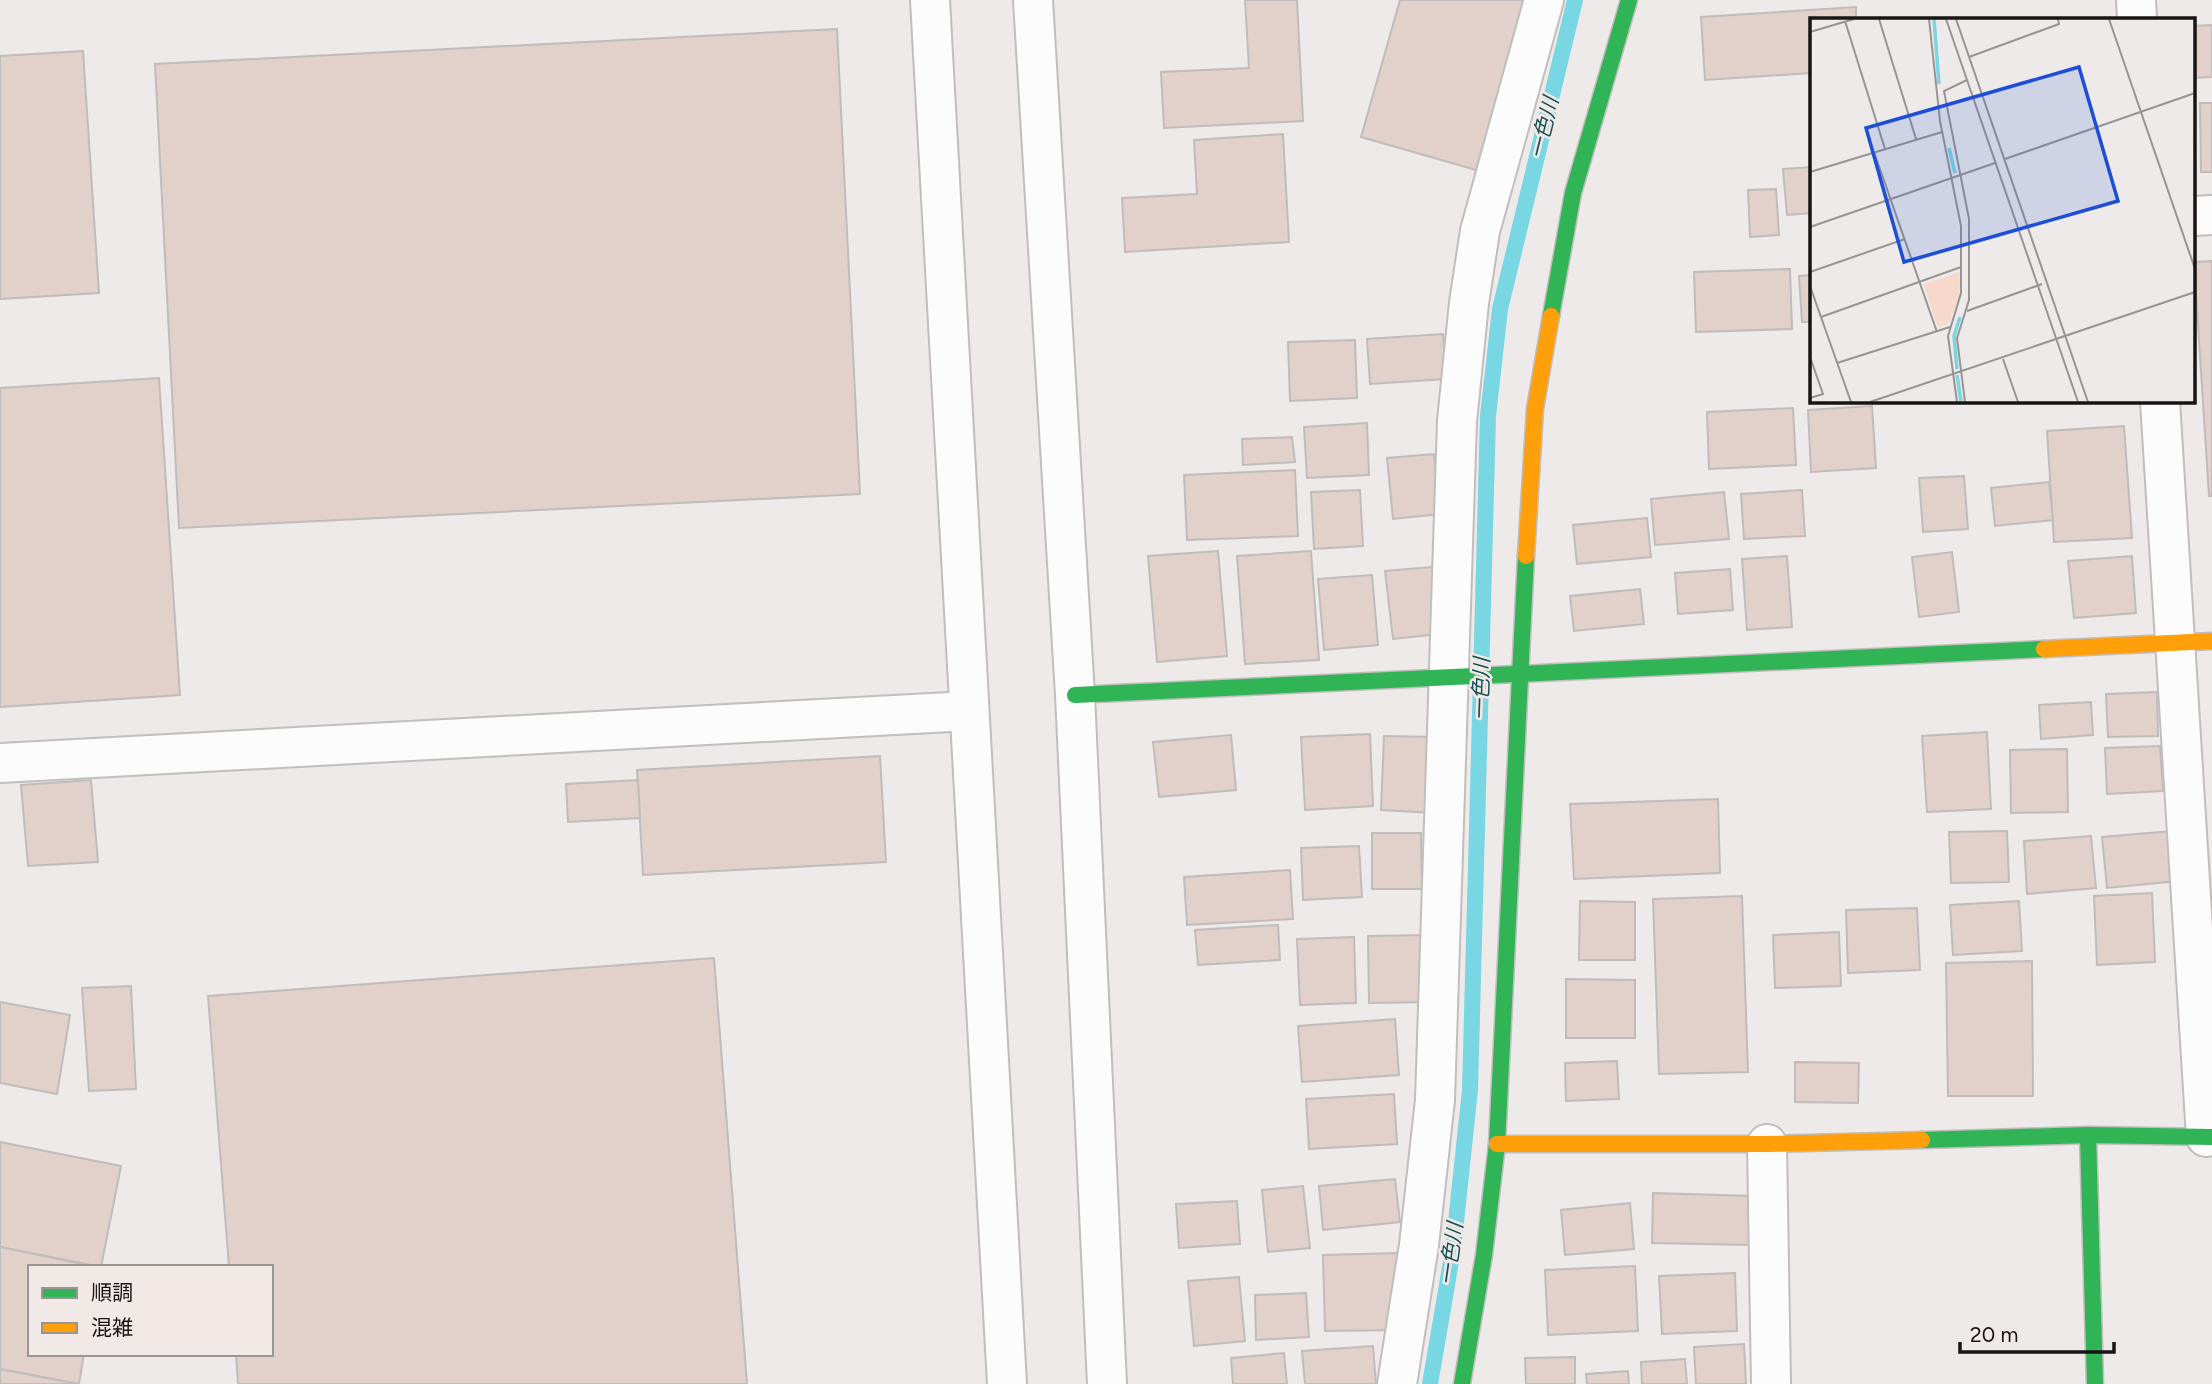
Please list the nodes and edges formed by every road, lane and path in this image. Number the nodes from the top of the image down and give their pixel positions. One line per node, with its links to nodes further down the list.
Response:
1 (930, 0): 14 (street)
2 (1033, 0): 13 (street)
3 (1544, 0): 12 (street)
4 (1629, 0): 11 (street)
5 (2136, 0): 6 (street)
6 (2137, 18)
7 (2212, 215): 8 (street)
8 (2194, 216)
9 (2160, 402): 10 (street)
10 (2194, 642): 11 (street); 17 (street)
11 (1516, 673): 12 (street); 18 (street)
12 (1456, 676): 13 (street); 22 (street)
13 (1075, 695): 21 (street)
14 (969, 711): 15 (street); 20 (street)
15 (0, 764)
16 (2088, 1135): 17 (street); 19 (street); 25 (street)
17 (2209, 1137)
18 (1497, 1144): 19 (street); 23 (street)
19 (1768, 1144): 24 (street)
20 (1007, 1384)
21 (1107, 1384)
22 (1397, 1384)
23 (1462, 1384)
24 (1771, 1384)
25 (2095, 1384)

